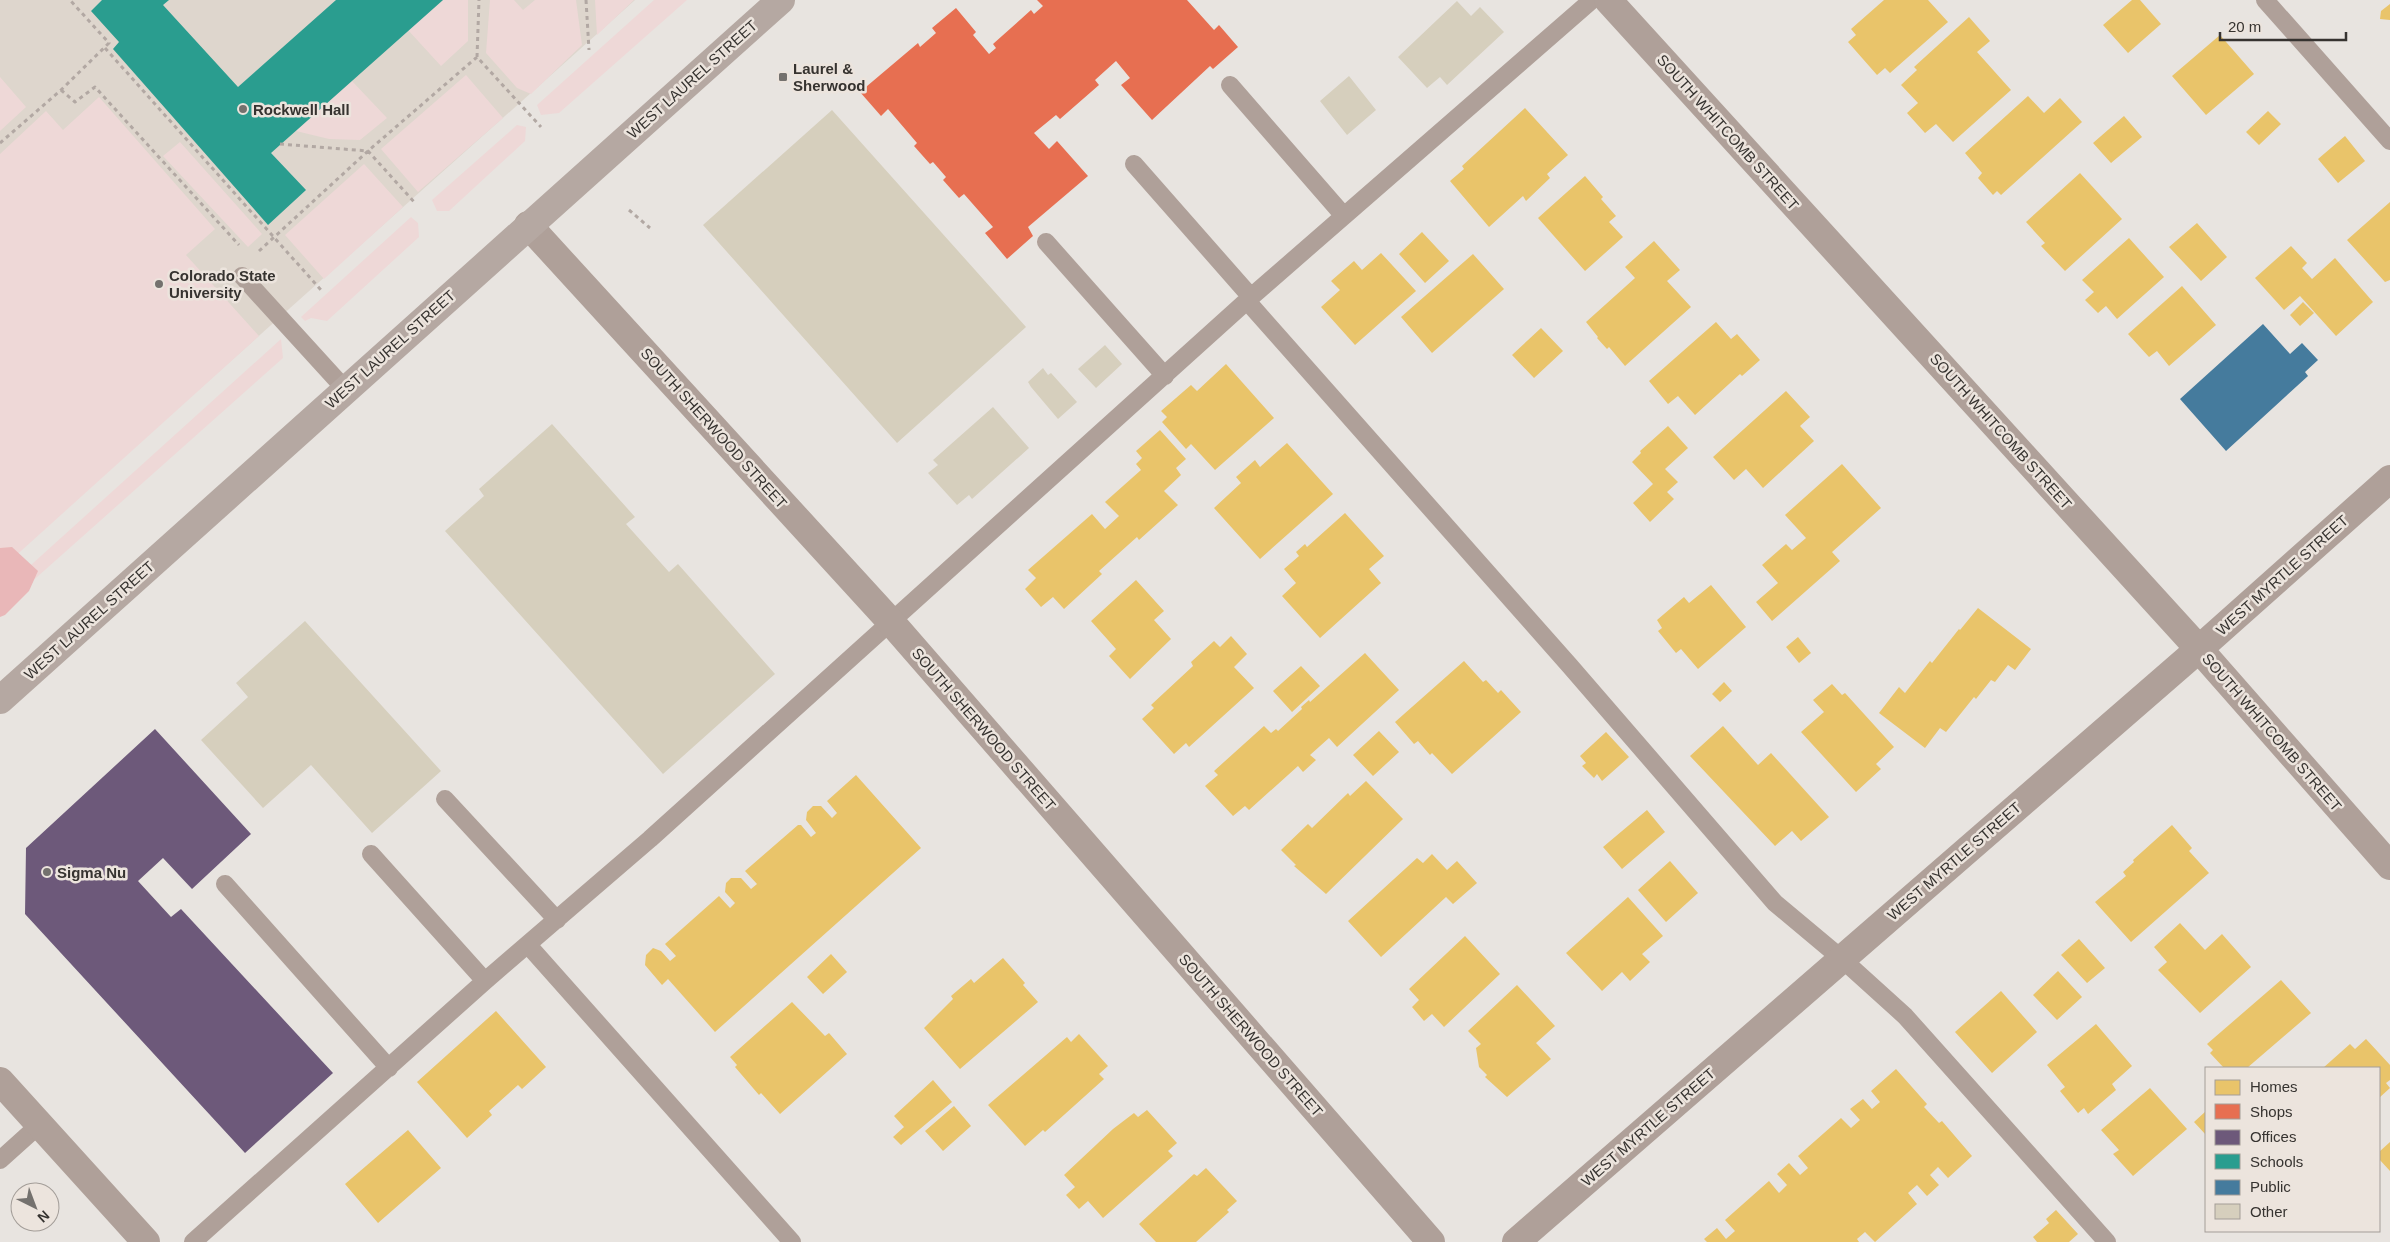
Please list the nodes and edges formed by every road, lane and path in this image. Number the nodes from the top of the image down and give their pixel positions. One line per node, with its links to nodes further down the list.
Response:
1 (70, 0): 8 (path)
2 (479, 0): 10 (path)
3 (586, 0): 9 (path)
4 (781, 0): 22 (main road, WEST LAUREL STREET)
5 (1592, 0): 21 (lane)
6 (1608, 0): 35 (street, SOUTH WHITCOMB STREET)
7 (2265, 0): 14 (lane)
8 (105, 48): 12 (path); 24 (path)
9 (590, 50)
10 (477, 57): 13 (path); 17 (path)
11 (1230, 84): 21 (lane)
12 (60, 90): 15 (path); 26 (path)
13 (541, 128)
14 (2390, 141)
15 (0, 143)
16 (280, 144): 17 (path)
17 (368, 152): 19 (path); 24 (path)
18 (1134, 164): 30 (lane)
19 (416, 204)
20 (629, 210): 23 (path)
21 (1344, 216): 30 (lane)
22 (528, 225): 32 (main road, WEST LAUREL STREET); 34 (street, SOUTH SHERWOOD STREET)
23 (650, 228)
24 (274, 237): 27 (path); 29 (path)
25 (1046, 242): 31 (lane)
26 (242, 248)
27 (253, 254)
28 (242, 276): 32 (lane)
29 (321, 290)
30 (1249, 299): 31 (lane); 43 (lane)
31 (1165, 376): 34 (lane)
32 (345, 389): 36 (main road, WEST LAUREL STREET)
33 (2390, 478): 35 (street, WEST MYRTLE STREET)
34 (891, 622): 41 (lane); 52 (street, SOUTH SHERWOOD STREET)
35 (2199, 649): 39 (street, SOUTH WHITCOMB STREET); 43 (street, WEST MYRTLE STREET)
36 (0, 700)
37 (446, 799): 41 (lane)
38 (371, 854): 44 (lane)
39 (2390, 866)
40 (225, 884): 45 (lane)
41 (557, 920): 42 (lane)
42 (528, 945): 44 (lane); 51 (lane)
43 (1842, 959): 53 (street, WEST MYRTLE STREET); 54 (lane)
44 (485, 981): 45 (lane)
45 (389, 1068): 50 (lane)
46 (0, 1081): 47 (street)
47 (39, 1124): 48 (lane); 49 (street)
48 (0, 1160)
49 (146, 1242)
50 (193, 1242)
51 (792, 1242)
52 (1432, 1242)
53 (1516, 1242)
54 (2107, 1242)

